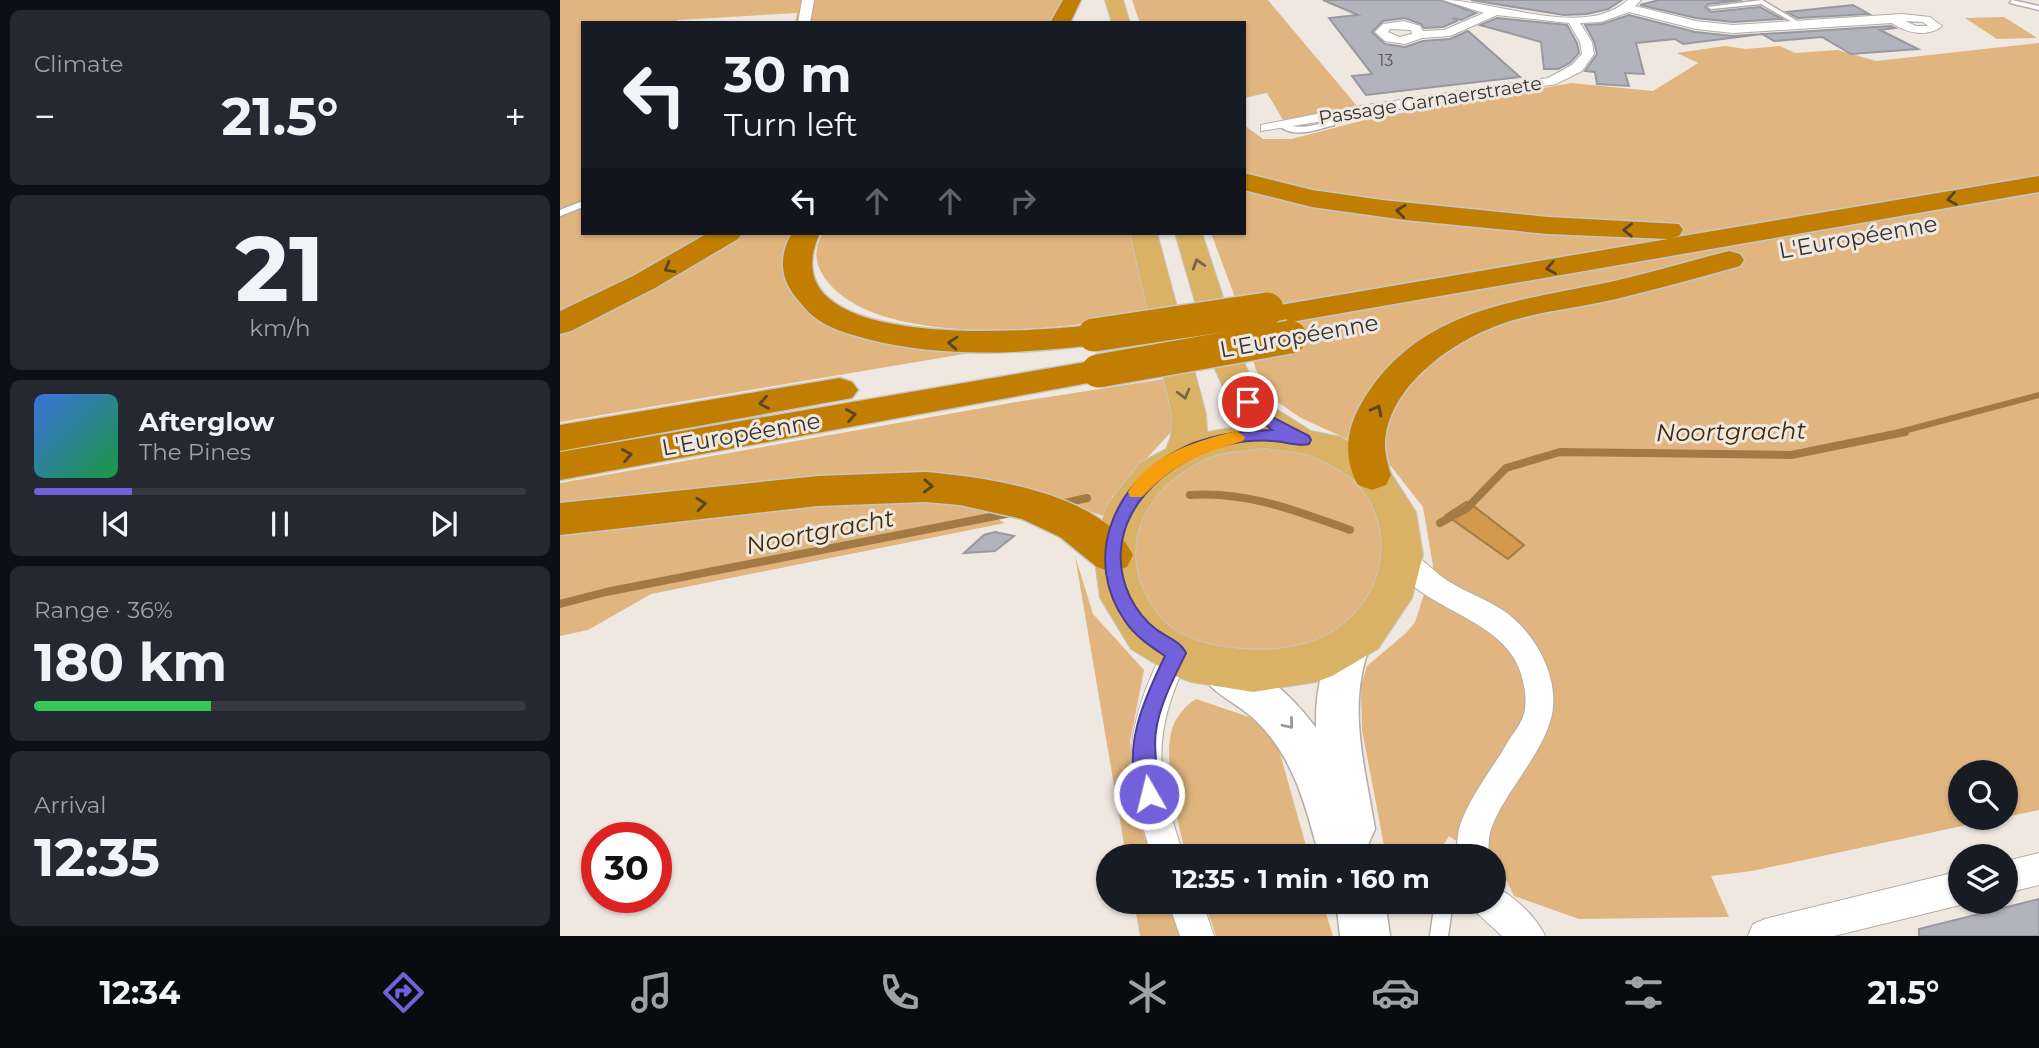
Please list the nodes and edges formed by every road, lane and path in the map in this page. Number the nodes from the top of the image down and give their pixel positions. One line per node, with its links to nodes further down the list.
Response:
1 (808, 0): 12 (street)
2 (1072, 0): 13 (highway)
3 (1114, 0): 14 (main road)
4 (1450, 0): 7 (street)
5 (2011, 2): 9 (lane)
6 (1631, 4): 10 (street); 15 (street)
7 (1497, 6): 10 (street); 16 (street)
8 (1711, 7): 15 (lane)
9 (2039, 9)
10 (1572, 19): 17 (street, Passage Garnaerstraete)
11 (1897, 19): 15 (street)
12 (804, 21)
13 (1060, 21)
14 (1120, 21)
15 (1801, 25)
16 (1419, 35)
17 (1266, 128)
18 (1246, 182): 22 (highway, one-way to 18)
19 (2039, 184): 22 (highway, L'Européenne, one-way to 22)
20 (581, 205): 23 (lane)
21 (2039, 205): 28 (highway, L'Européenne)
22 (1908, 206): 29 (highway, L'Européenne, one-way to 29)
23 (560, 213)
24 (725, 235): 30 (highway, one-way to 30)
25 (805, 235): 31 (highway, one-way to 25)
26 (1144, 235): 34 (main road, one-way to 34)
27 (1189, 235): 33 (main road, one-way to 27)
28 (1732, 260): 29 (highway, L'Européenne); 36 (highway, one-way to 28)
29 (1277, 321): 31 (highway, L'Européenne, bridge)
30 (560, 324)
31 (1096, 351): 32 (highway, L'Européenne, one-way to 32); 35 (highway, L'Européenne, one-way to 31)
32 (560, 438)
33 (1304, 440): 34 (main road); 36 (main road)
34 (1181, 455): 38 (main road)
35 (560, 466)
36 (1372, 475): 39 (main road)
37 (560, 519): 38 (highway, one-way to 38)
38 (1112, 555): 43 (main road)
39 (1405, 560): 40 (main road); 41 (street)
40 (1391, 602): 41 (street); 42 (main road)
41 (1475, 607): 47 (street)
42 (1351, 643): 43 (main road); 46 (main road)
43 (1196, 661): 44 (street); 45 (main road, one-way to 45)
44 (1164, 844)
45 (1339, 844)
46 (1353, 844)
47 (1473, 844)
48 (2039, 869): 49 (street)
49 (2018, 874)
50 (1948, 891): 57 (street)
51 (1189, 914): 54 (street)
52 (1442, 914): 55 (lane)
53 (1503, 914): 56 (street)
54 (1197, 936)
55 (1438, 936)
56 (1528, 936)
57 (1765, 936)

